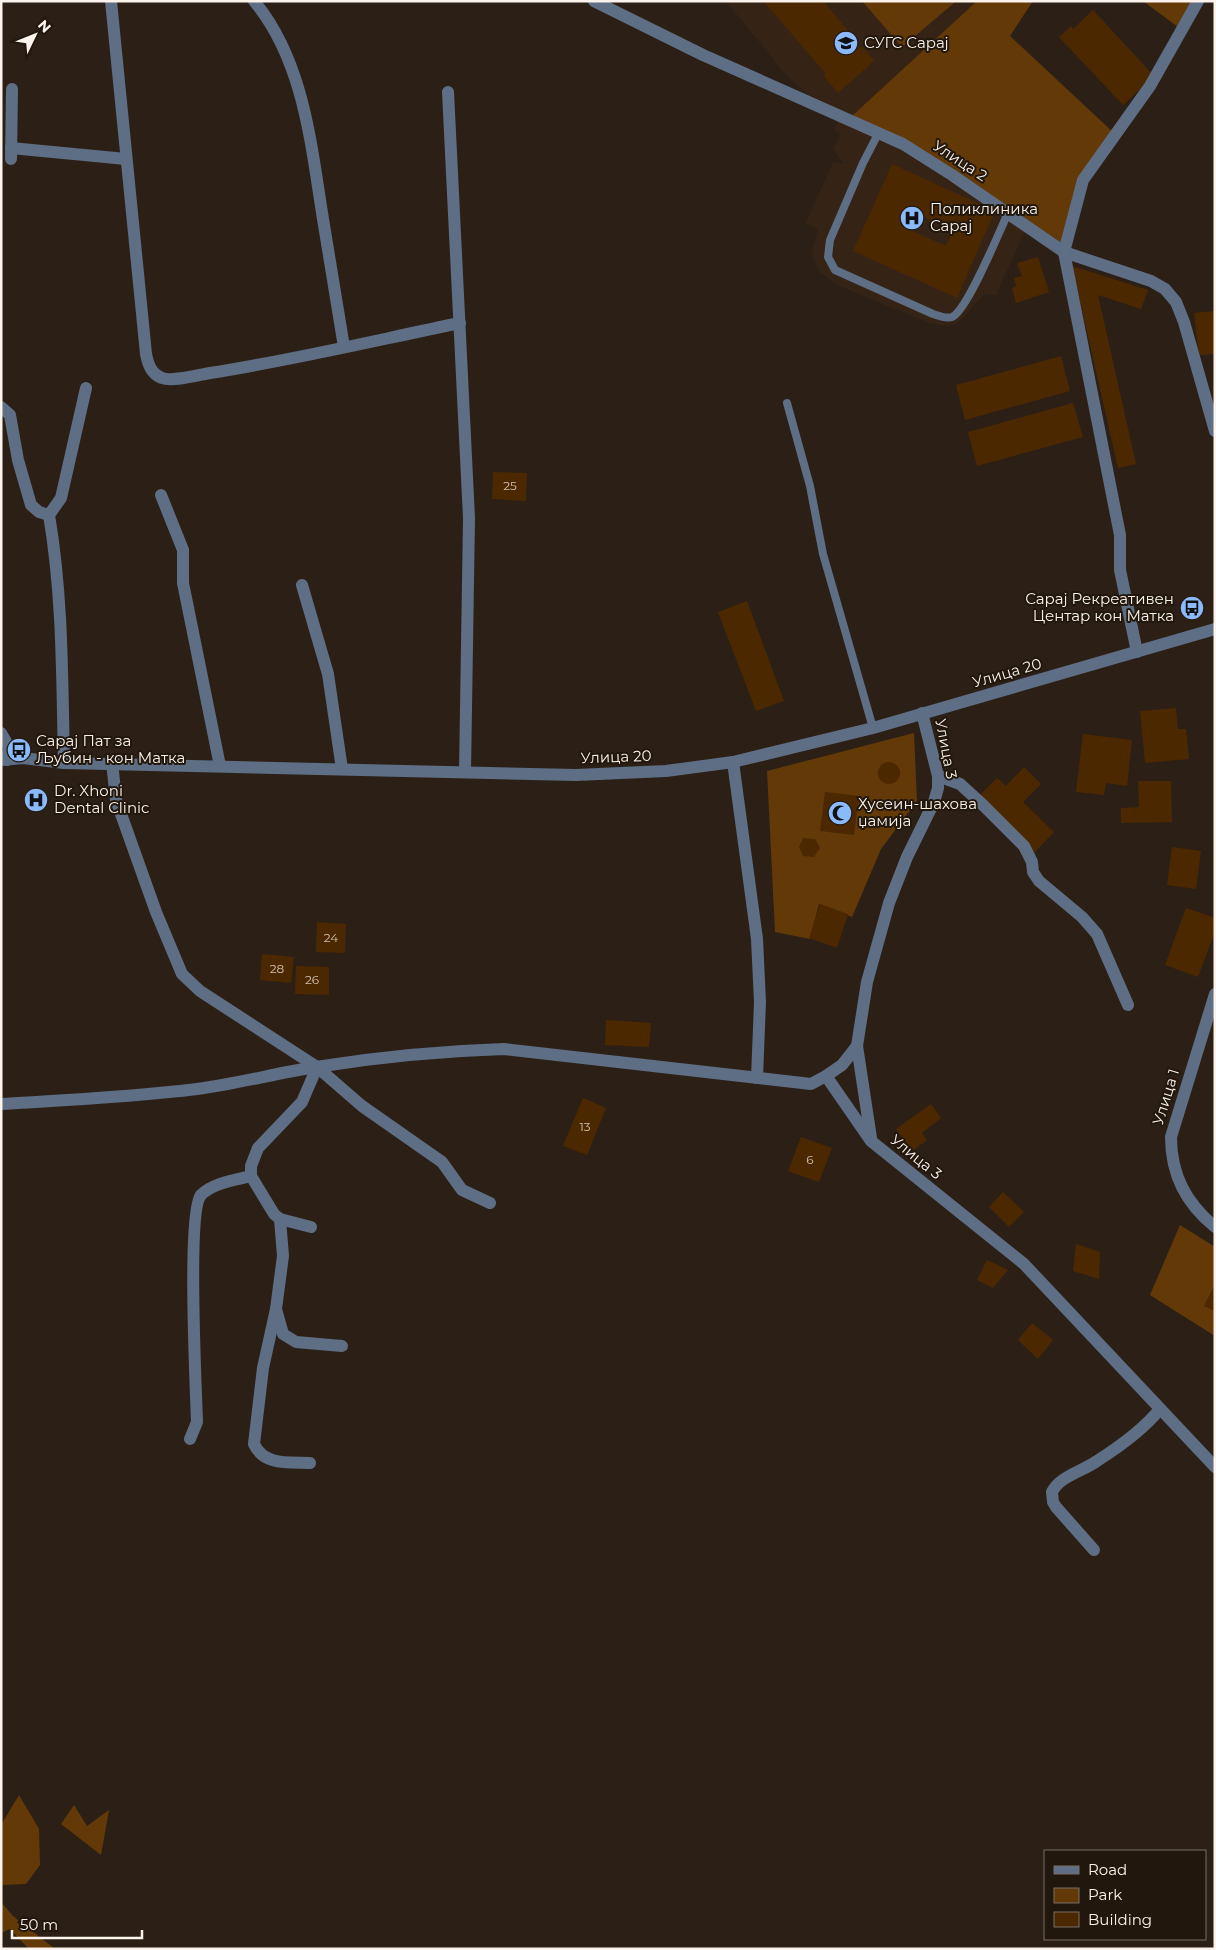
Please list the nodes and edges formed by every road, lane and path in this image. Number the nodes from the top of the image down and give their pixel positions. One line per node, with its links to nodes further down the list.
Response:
1 (111, 1): 8 (street)
2 (254, 1): 12 (street)
3 (594, 1): 7 (street, Улица 2)
4 (1198, 1): 10 (street)
5 (12, 89): 8 (street)
6 (448, 92): 11 (street)
7 (879, 132): 9 (street, Улица 2); 9 (lane)
8 (126, 159): 12 (street)
9 (1008, 213): 10 (street, Улица 2)
10 (1064, 252): 16 (street, Улица 2); 21 (street)
11 (460, 323): 12 (street); 31 (street)
12 (344, 347)
13 (86, 388): 18 (street)
14 (787, 403): 23 (lane)
15 (1, 407): 18 (street)
16 (1215, 431)
17 (161, 495): 29 (street)
18 (49, 515): 28 (street)
19 (302, 585): 30 (street)
20 (1215, 629): 21 (street, Улица 20)
21 (1137, 652): 22 (street, Улица 20)
22 (922, 713): 23 (street, Улица 20); 32 (street, Улица 3)
23 (872, 728): 27 (street, Улица 20)
24 (1, 733): 25 (street)
25 (4, 760): 28 (street, Улица 20)
26 (112, 762): 28 (street, Улица 20); 29 (street, Улица 20); 36 (street)
27 (733, 762): 31 (street, Улица 20); 38 (street)
28 (64, 763)
29 (220, 766): 30 (street, Улица 20)
30 (342, 770): 31 (street, Улица 20)
31 (464, 772)
32 (938, 776): 34 (street); 35 (street, Улица 3)
33 (1215, 994): 45 (street, Улица 1)
34 (1128, 1005)
35 (856, 1046): 37 (street); 40 (street, Улица 3)
36 (317, 1067): 38 (street); 39 (street); 41 (street); 42 (street)
37 (826, 1076): 38 (street); 40 (street)
38 (757, 1078)
39 (1, 1104)
40 (871, 1141): 48 (street, Улица 3)
41 (251, 1176): 43 (street); 49 (street)
42 (490, 1203)
43 (280, 1219): 44 (street); 46 (street)
44 (311, 1227)
45 (1215, 1227)
46 (276, 1309): 47 (street); 50 (street)
47 (342, 1346)
48 (1160, 1409): 51 (street, Улица 3); 52 (street)
49 (190, 1440)
50 (310, 1464)
51 (1215, 1467)
52 (1094, 1550)

